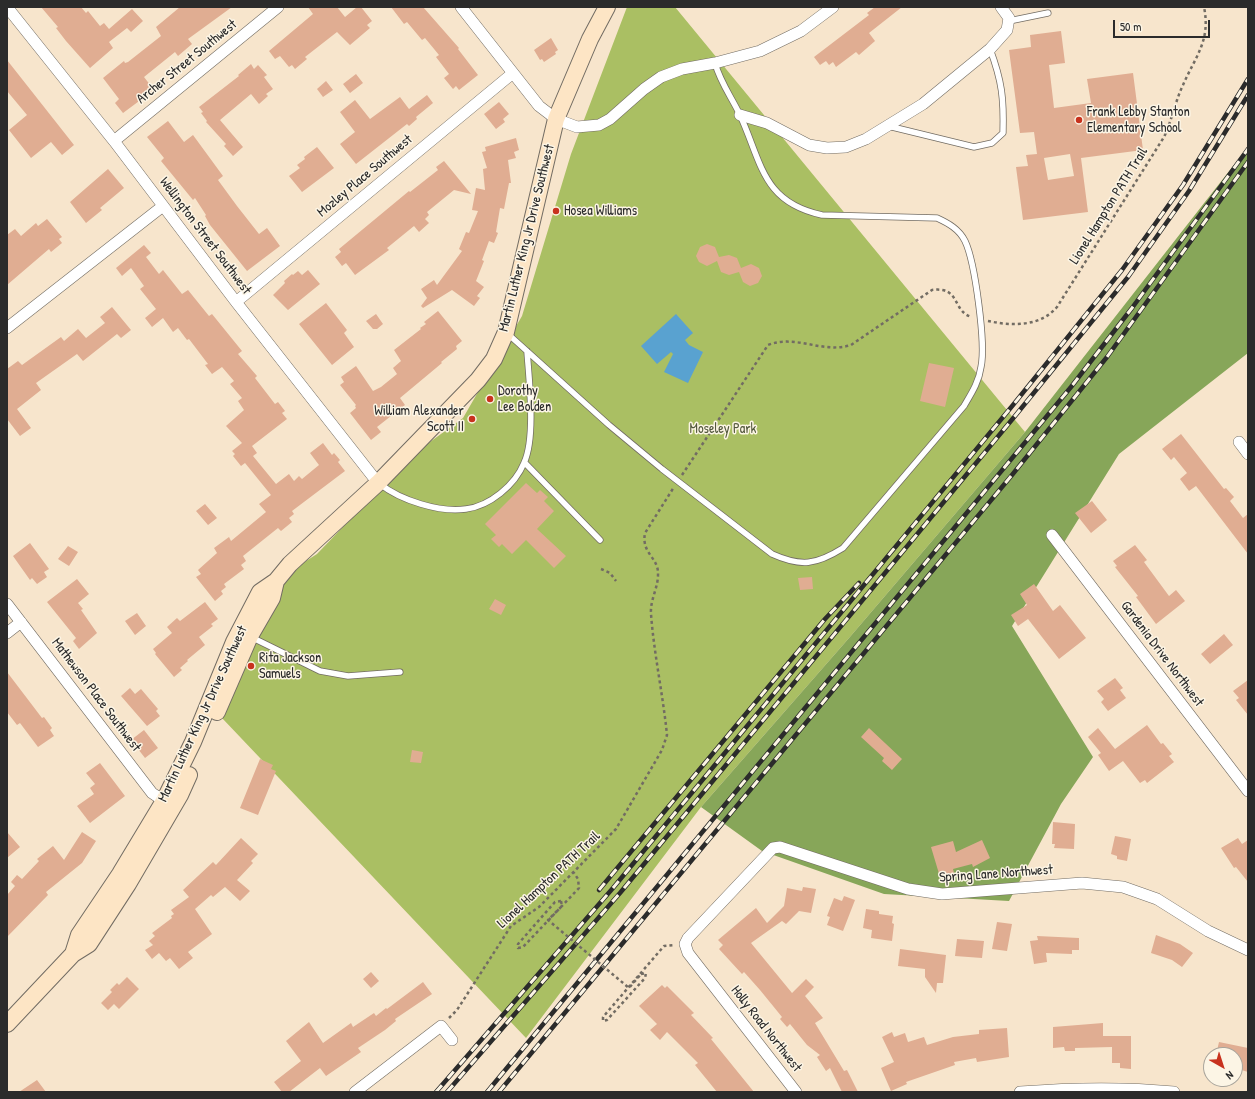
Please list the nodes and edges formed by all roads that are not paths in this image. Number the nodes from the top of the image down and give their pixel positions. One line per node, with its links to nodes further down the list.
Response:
1 (7, 7): 15 (street, Wellington Street Southwest)
2 (278, 7): 15 (street, Archer Street Southwest)
3 (461, 7): 11 (street)
4 (607, 7): 13 (main road, Martin Luther King Jr Drive Southwest)
5 (833, 7): 10 (street)
6 (1001, 7): 8 (street)
7 (1048, 14): 8 (lane)
8 (1008, 21): 9 (street)
9 (990, 49): 14 (street); 14 (lane)
10 (715, 63): 12 (lane); 13 (street)
11 (513, 73): 13 (street); 17 (street, Mozley Place Southwest)
12 (740, 115): 14 (street); 20 (lane)
13 (556, 119): 19 (main road, Martin Luther King Jr Drive Southwest)
14 (888, 126)
15 (114, 141): 16 (street, Wellington Street Southwest)
16 (163, 206): 17 (street, Wellington Street Southwest); 18 (street)
17 (236, 302): 24 (street, Wellington Street Southwest)
18 (7, 328)
19 (506, 332): 20 (lane); 24 (main road, Martin Luther King Jr Drive Southwest)
20 (527, 351): 23 (lane)
21 (1239, 442): 22 (street)
22 (1248, 454)
23 (525, 463): 24 (lane); 26 (lane)
24 (378, 483): 27 (main road, Martin Luther King Jr Drive Southwest)
25 (1052, 535): 33 (street, Gardenia Drive Northwest)
26 (600, 540)
27 (276, 581): 31 (main road, Martin Luther King Jr Drive Southwest); 34 (main road, Martin Luther King Jr Drive Southwest)
28 (7, 604): 29 (street, Mathewson Place Southwest)
29 (21, 622): 30 (street); 34 (street, Mathewson Place Southwest)
30 (7, 634)
31 (250, 636): 32 (lane); 36 (main road, Martin Luther King Jr Drive Southwest)
32 (400, 672)
33 (1248, 791)
34 (164, 801): 36 (main road, Martin Luther King Jr Drive Southwest)
35 (1248, 950): 37 (street, Spring Lane Northwest)
36 (73, 954): 38 (main road, Martin Luther King Jr Drive Southwest)
37 (712, 984): 41 (street, Holly Road Northwest)
38 (7, 1024)
39 (452, 1040): 40 (street)
40 (355, 1092)
41 (796, 1092)
42 (1020, 1092): 43 (street)
43 (1174, 1092)

